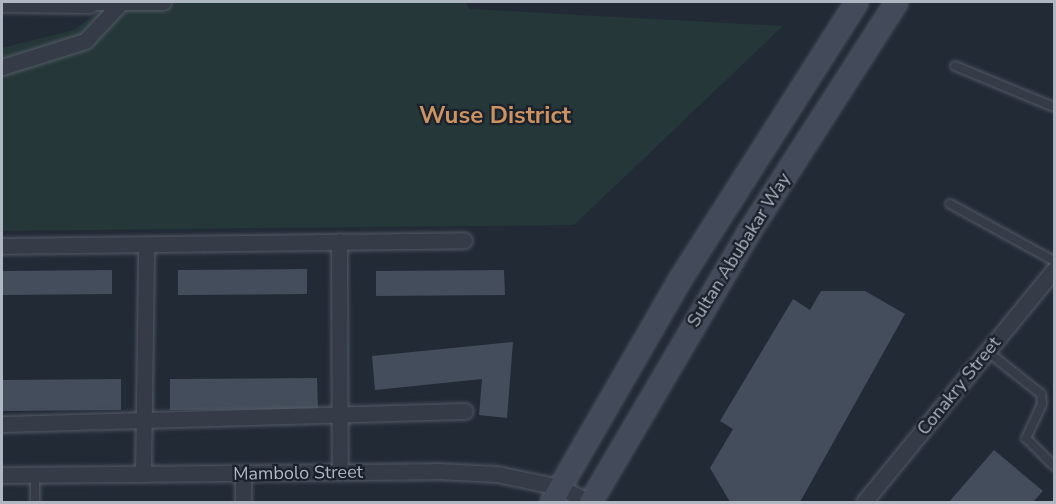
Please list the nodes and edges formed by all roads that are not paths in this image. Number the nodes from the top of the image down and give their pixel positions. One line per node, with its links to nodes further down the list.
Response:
1 (163, 2): 6 (street)
2 (856, 2): 28 (main road, Sultan Abubakar Way)
3 (896, 2): 31 (main road, Sultan Abubakar Way)
4 (88, 3): 5 (street); 6 (street)
5 (2, 4)
6 (120, 4): 8 (street)
7 (955, 66): 9 (lane)
8 (2, 67)
9 (1054, 107)
10 (950, 204): 15 (lane)
11 (464, 240): 12 (street)
12 (339, 241): 13 (street); 19 (street)
13 (146, 245): 14 (street); 20 (street)
14 (2, 246)
15 (1054, 261)
16 (1054, 270): 17 (street, Conakry Street)
17 (988, 352): 22 (lane); 32 (street, Conakry Street)
18 (465, 411): 19 (street)
19 (339, 418): 20 (street); 23 (street)
20 (143, 421): 21 (street); 25 (street)
21 (2, 424)
22 (1054, 466)
23 (340, 472): 26 (street, Mambolo Street); 28 (street, Mambolo Street)
24 (35, 474): 25 (street, Mambolo Street); 27 (street, Mambolo Street); 29 (lane)
25 (143, 474): 26 (street, Mambolo Street)
26 (243, 474): 30 (street)
27 (2, 475)
28 (555, 495): 31 (street, Mambolo Street)
29 (35, 502)
30 (243, 502)
31 (590, 502)
32 (864, 502)

